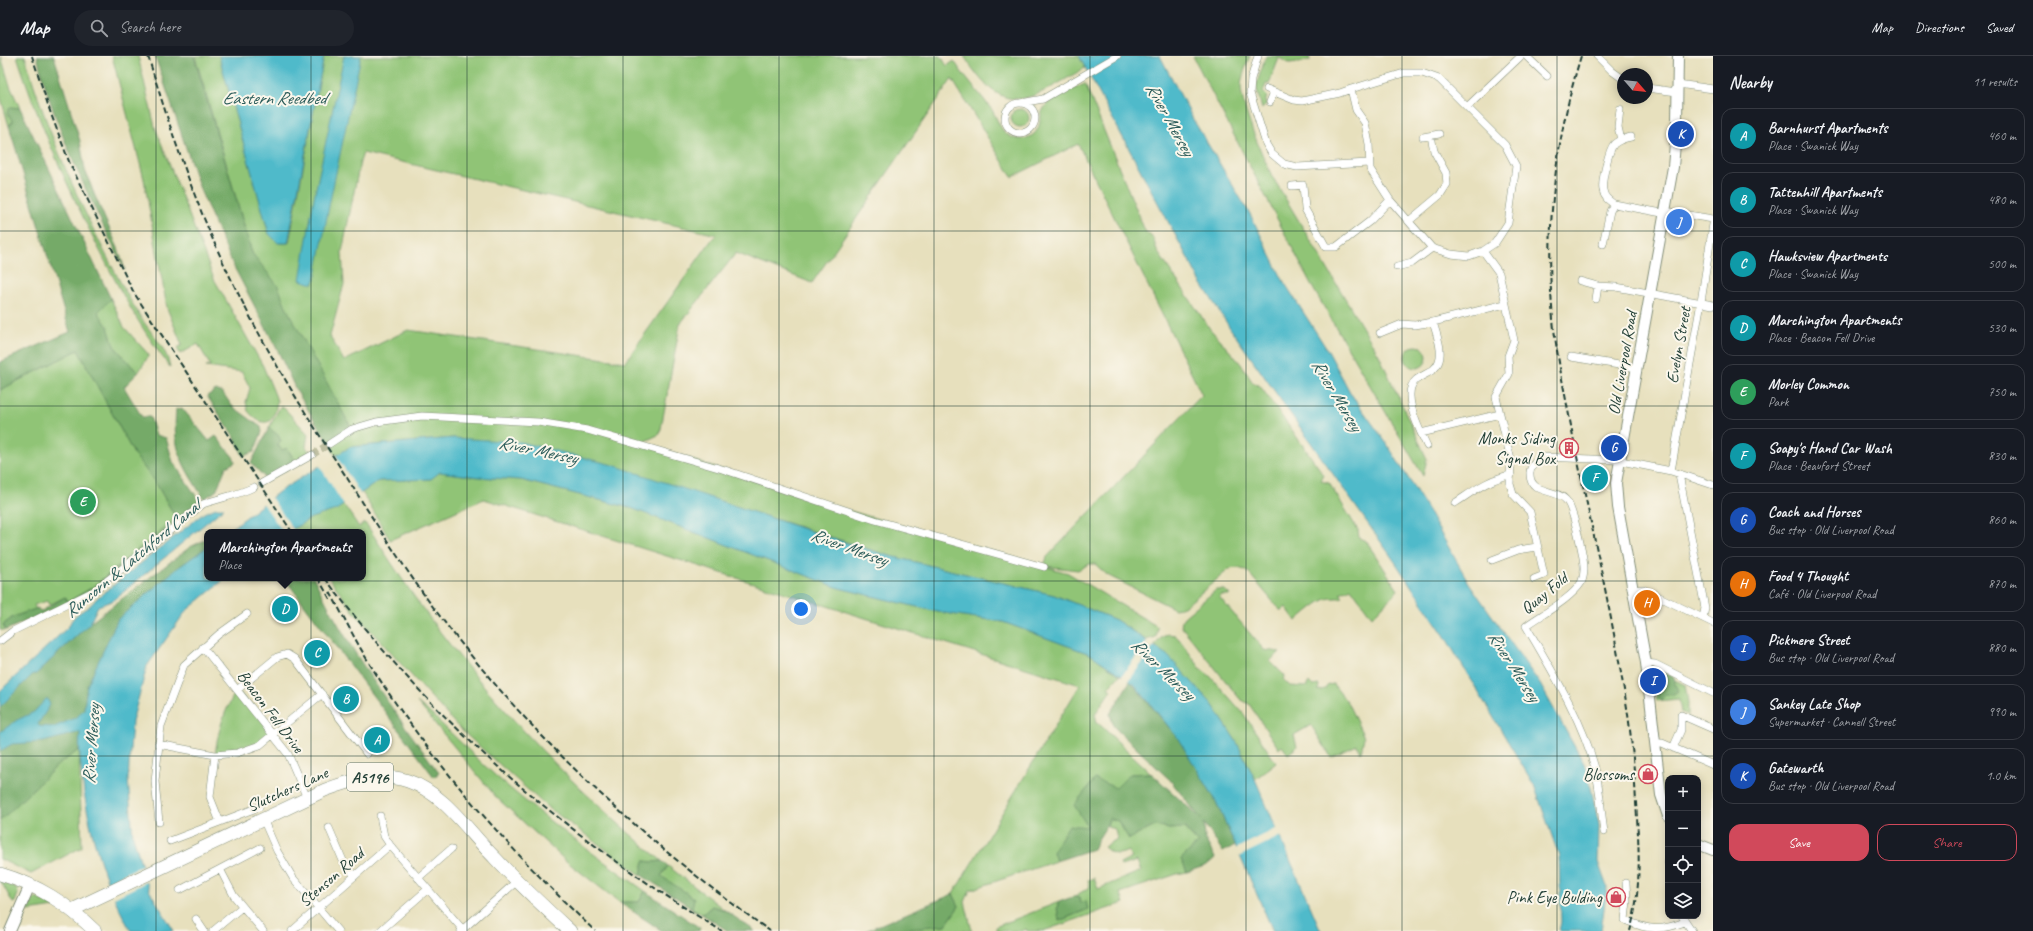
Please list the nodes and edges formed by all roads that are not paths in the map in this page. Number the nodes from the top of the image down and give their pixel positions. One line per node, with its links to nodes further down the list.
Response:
1 (1118, 56): 13 (street)
2 (1258, 56): 22 (street)
3 (1521, 56): 16 (street)
4 (1526, 56): 8 (street)
5 (1597, 56): 7 (street)
6 (1678, 56): 10 (street, Old Liverpool Road)
7 (1617, 75)
8 (1547, 76)
9 (1653, 88): 10 (street)
10 (1677, 88): 12 (street); 26 (street, Old Liverpool Road)
11 (1351, 89): 14 (street); 16 (street); 22 (street)
12 (1713, 89)
13 (1043, 99): 15 (street); 18 (street)
14 (1270, 102)
15 (1021, 104): 18 (street); 18 (street)
16 (1467, 107): 32 (street)
17 (1620, 109): 21 (street)
18 (1035, 118)
19 (1439, 134): 28 (street)
20 (1632, 137): 21 (street)
21 (1621, 140): 25 (street)
22 (1369, 163): 24 (street)
23 (1292, 186): 24 (street)
24 (1390, 200): 28 (street)
25 (1614, 204): 26 (street); 30 (street)
26 (1666, 212): 27 (street); 36 (street, Old Liverpool Road)
27 (1713, 219)
28 (1409, 221): 31 (street)
29 (1713, 224): 38 (street, Evelyn Street)
30 (1603, 244)
31 (1432, 248): 32 (street); 33 (street)
32 (1483, 251): 39 (street)
33 (1397, 267)
34 (1580, 281): 35 (street)
35 (1598, 286): 36 (street); 37 (street)
36 (1651, 293): 38 (street); 44 (street, Old Liverpool Road)
37 (1596, 299)
38 (1701, 302): 40 (street); 51 (street, Evelyn Street)
39 (1505, 304): 41 (street); 45 (street)
40 (1713, 305)
41 (1433, 322): 42 (street); 46 (street)
42 (1380, 333)
43 (1571, 357): 44 (street)
44 (1637, 368): 50 (street, Old Liverpool Road)
45 (1500, 414): 46 (street); 53 (street)
46 (1421, 433): 48 (street)
47 (329, 444): 60 (street)
48 (1427, 446)
49 (312, 455): 54 (street)
50 (1619, 461): 51 (street); 62 (street, Old Liverpool Road); 87 (street, Quay Fold)
51 (1671, 471): 52 (street)
52 (1679, 474): 55 (street); 64 (street)
53 (1511, 475): 57 (street); 58 (street)
54 (262, 483)
55 (1713, 485)
56 (254, 487): 66 (street)
57 (1455, 503)
58 (1538, 548): 59 (street); 61 (street)
59 (1492, 560)
60 (1044, 567)
61 (1534, 579)
62 (1634, 590): 64 (street); 68 (street, Old Liverpool Road)
63 (247, 614): 67 (street)
64 (1703, 618): 65 (street)
65 (1713, 623)
66 (1, 638)
67 (203, 647): 69 (street, Beacon Fell Drive); 75 (street)
68 (1646, 663): 70 (street); 74 (street, Old Liverpool Road)
69 (237, 690): 71 (street); 73 (street, Beacon Fell Drive)
70 (1713, 693)
71 (322, 694): 73 (street); 77 (street)
72 (1713, 729): 76 (street)
73 (273, 734): 78 (street); 80 (street, Beacon Fell Drive)
74 (1656, 743): 76 (street); 81 (street, Old Liverpool Road)
75 (158, 744): 78 (street); 84 (street)
76 (1673, 748): 79 (street)
77 (367, 754)
78 (215, 755): 85 (street)
79 (1713, 765)
80 (307, 798): 82 (highway, Slutchers Lane / A5196); 98 (highway, Slutchers Lane / A5196)
81 (1666, 811)
82 (261, 813): 85 (street); 104 (street); 105 (highway, Slutchers Lane / A5196)
83 (380, 816): 89 (street)
84 (159, 822)
85 (220, 822): 88 (street)
86 (329, 828): 96 (street)
87 (1604, 832)
88 (170, 841)
89 (390, 845): 96 (street, Stenson Road); 97 (street)
90 (1701, 845): 93 (street)
91 (260, 848): 94 (street)
92 (452, 849): 97 (street)
93 (1713, 850)
94 (220, 869): 102 (street); 103 (street)
95 (0, 874): 100 (highway)
96 (355, 876): 104 (street, Stenson Road)
97 (418, 878): 101 (street)
98 (517, 881): 116 (street); 117 (highway, Slutchers Lane / A5196)
99 (1626, 883): 107 (street)
100 (30, 885): 105 (highway); 109 (street)
101 (428, 889): 115 (street); 116 (street)
102 (180, 890)
103 (242, 907): 112 (street); 113 (street)
104 (318, 908): 108 (street); 114 (street, Stenson Road)
105 (72, 910): 110 (highway)
106 (196, 919): 111 (street)
107 (1684, 919): 118 (street)
108 (337, 930)
109 (10, 931)
110 (94, 931)
111 (204, 931)
112 (213, 931)
113 (263, 931)
114 (292, 931)
115 (380, 931)
116 (463, 931)
117 (570, 931)
118 (1692, 931)

